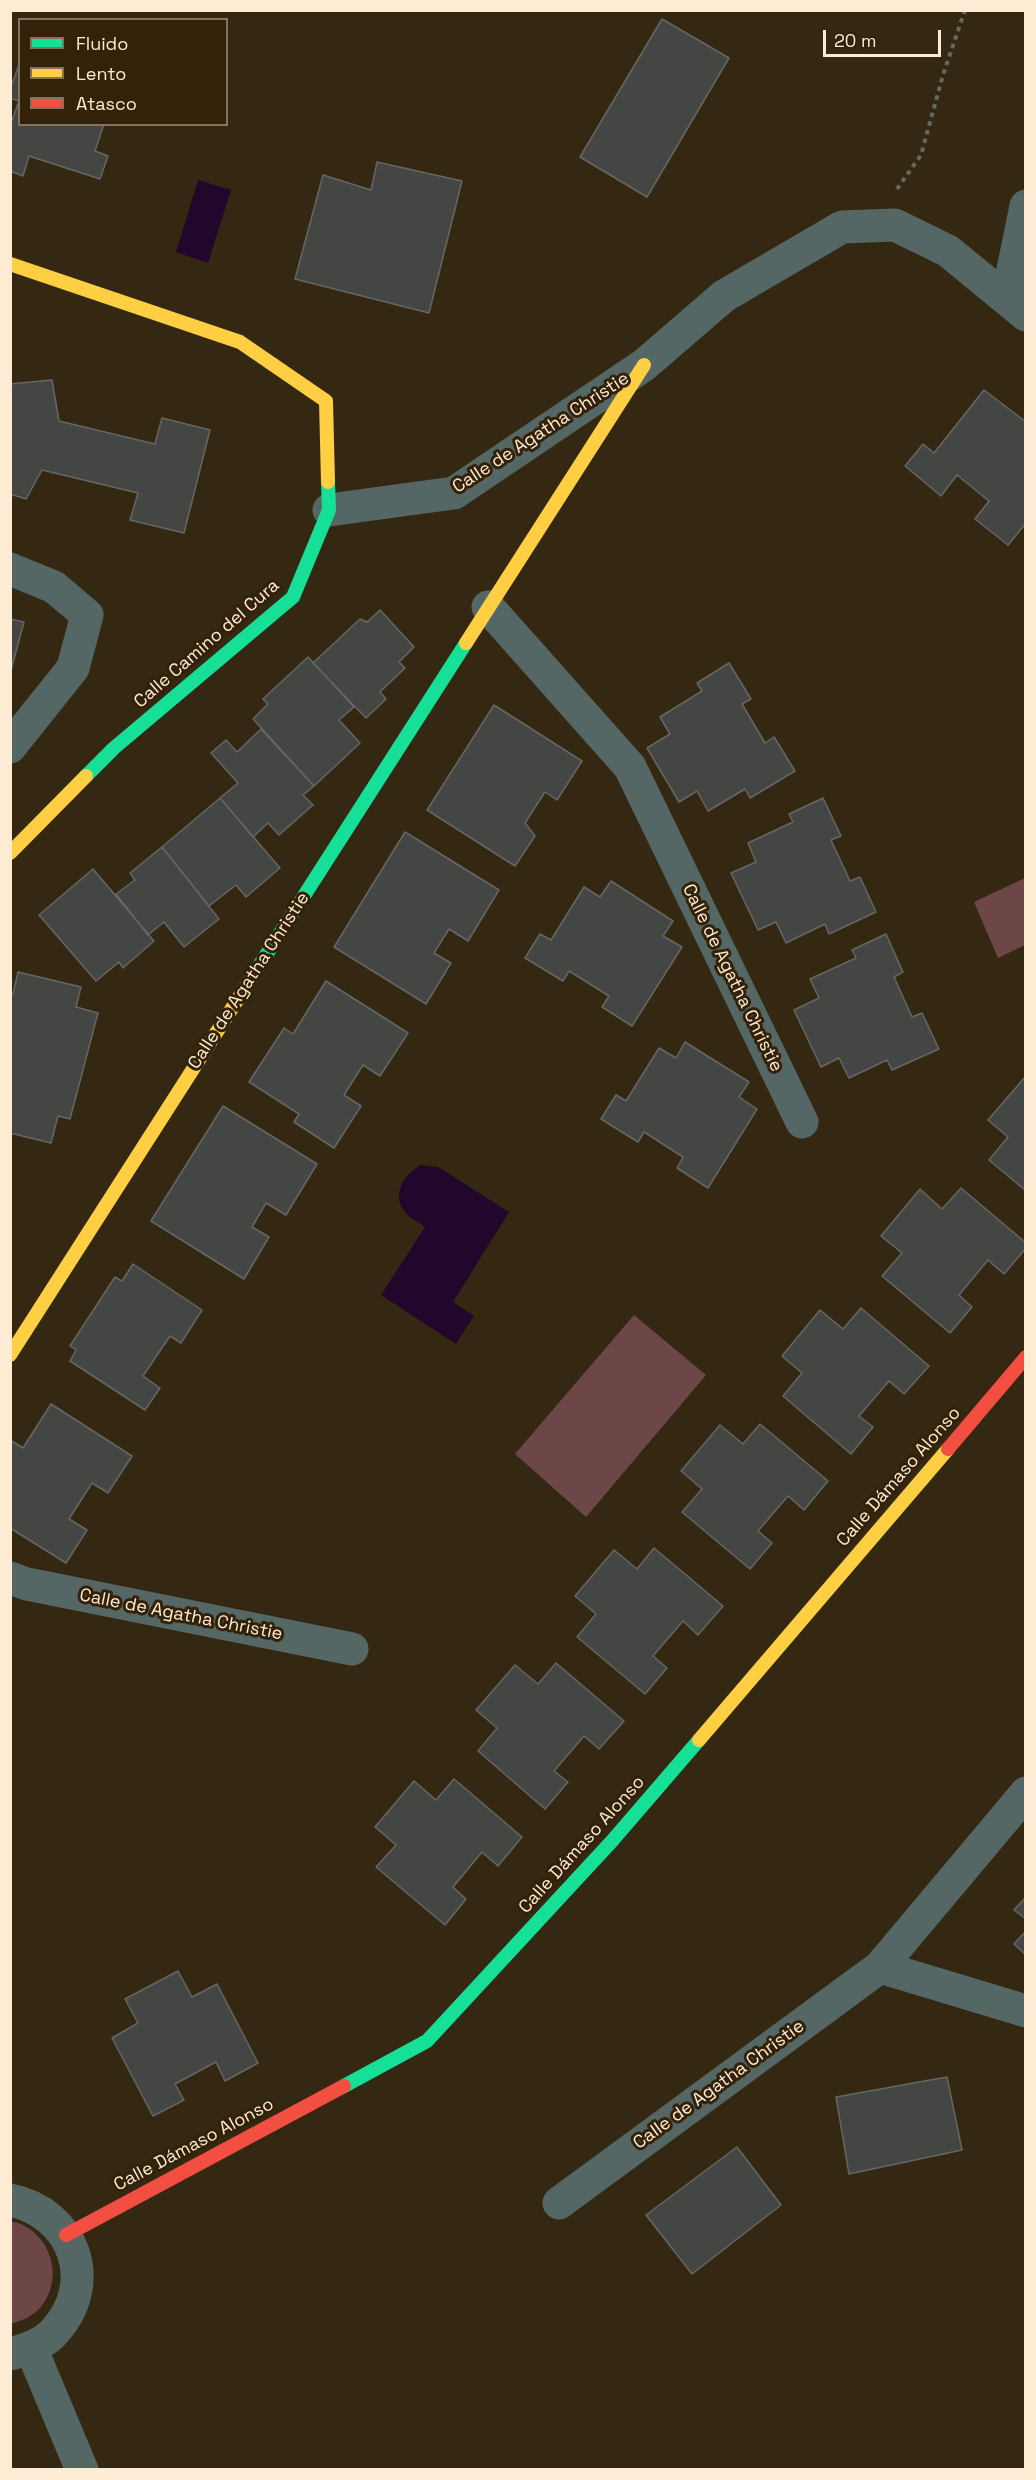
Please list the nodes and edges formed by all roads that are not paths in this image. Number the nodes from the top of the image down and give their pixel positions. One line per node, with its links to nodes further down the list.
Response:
1 (1026, 206): 3 (street)
2 (10, 264): 5 (street, Calle Camino del Cura)
3 (1016, 307): 4 (street, Calle de Agatha Christie)
4 (644, 365): 5 (street, Calle de Agatha Christie); 7 (street, Calle de Agatha Christie)
5 (329, 510): 9 (street, Calle Camino del Cura)
6 (10, 569): 8 (street)
7 (488, 607): 10 (street, Calle de Agatha Christie); 11 (street, Calle de Agatha Christie)
8 (10, 747)
9 (10, 852)
10 (802, 1122)
11 (10, 1355)
12 (1026, 1357): 20 (street, Calle Dámaso Alonso)
13 (10, 1578): 14 (street, Calle de Agatha Christie)
14 (352, 1649)
15 (1026, 1793): 16 (street, Calle de Agatha Christie)
16 (880, 1967): 17 (street); 19 (street, Calle de Agatha Christie)
17 (1026, 2011)
18 (10, 2200): 20 (street)
19 (559, 2203)
20 (66, 2235): 21 (street)
21 (21, 2351): 22 (street)
22 (82, 2469)

